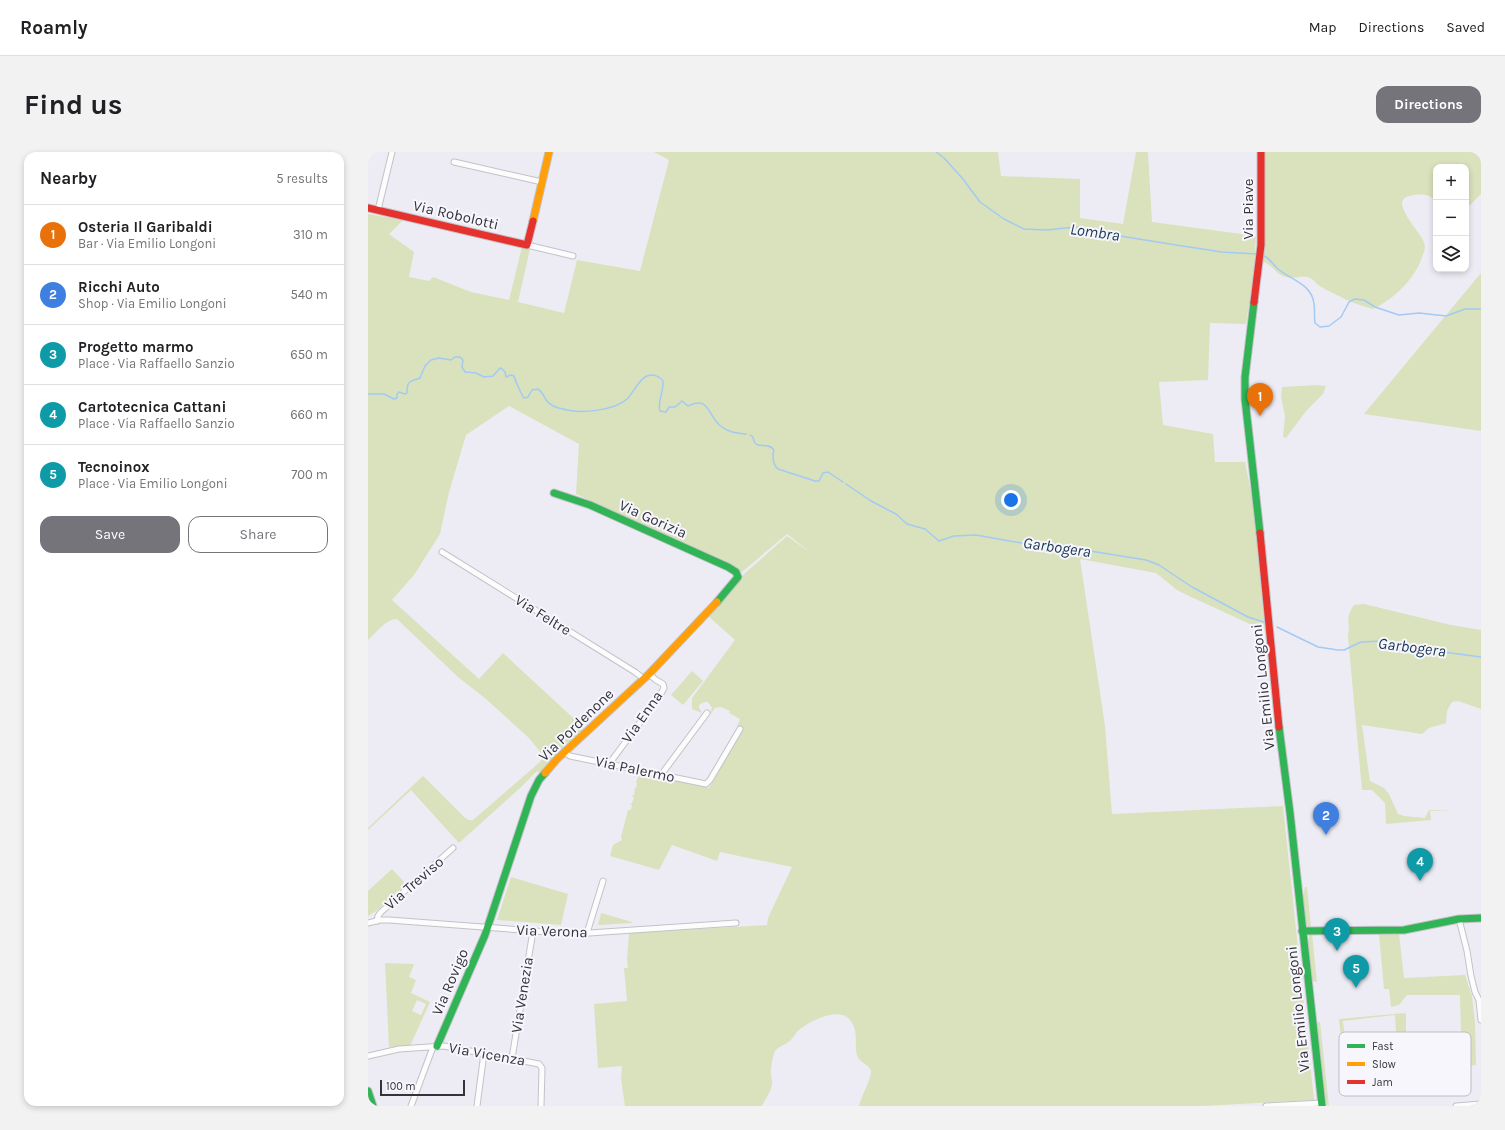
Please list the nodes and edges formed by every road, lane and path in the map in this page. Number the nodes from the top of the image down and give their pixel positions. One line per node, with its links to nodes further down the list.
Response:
1 (392, 152): 7 (street)
2 (549, 152): 5 (street)
3 (1261, 152): 10 (street, Via Piave)
4 (454, 162): 5 (street)
5 (542, 182): 8 (street)
6 (368, 208): 7 (street, Via Robolotti)
7 (378, 210): 8 (street, Via Robolotti)
8 (527, 245): 9 (street, Via Robolotti)
9 (573, 256)
10 (1259, 266): 29 (street, Via Emilio Longoni)
11 (554, 493): 13 (street, Via Gorizia)
12 (442, 552): 14 (street, Via Feltre)
13 (738, 575): 14 (street, Via Pordenone)
14 (646, 676): 17 (street, Via Pordenone); 18 (street, Via Enna)
15 (707, 713): 19 (street)
16 (740, 729): 19 (street, Via Palermo)
17 (564, 752): 18 (street, Via Palermo); 27 (street, Via Pordenone)
18 (609, 764): 19 (street, Via Palermo)
19 (661, 775)
20 (454, 848): 24 (street, Via Treviso)
21 (603, 881): 30 (street)
22 (1481, 918): 23 (street)
23 (1459, 919): 29 (street); 31 (street)
24 (377, 921): 25 (street, Via Verona); 27 (street, Via Verona)
25 (368, 923)
26 (736, 923): 30 (street, Via Verona)
27 (487, 928): 28 (street, Via Verona); 32 (street, Via Rovigo)
28 (533, 931): 30 (street, Via Verona); 35 (street, Via Venezia)
29 (1302, 931): 37 (street, Via Emilio Longoni)
30 (587, 933)
31 (1481, 1020)
32 (435, 1046): 33 (street, Via Vicenza); 34 (street, Via Vicenza); 40 (street)
33 (484, 1053): 35 (street, Via Vicenza); 41 (street)
34 (368, 1056)
35 (512, 1058): 42 (street, Via Vicenza)
36 (368, 1091): 39 (street)
37 (1322, 1104): 43 (street)
38 (1481, 1104): 44 (street)
39 (373, 1106)
40 (411, 1106)
41 (477, 1106)
42 (541, 1106)
43 (1266, 1106)
44 (1456, 1106)

